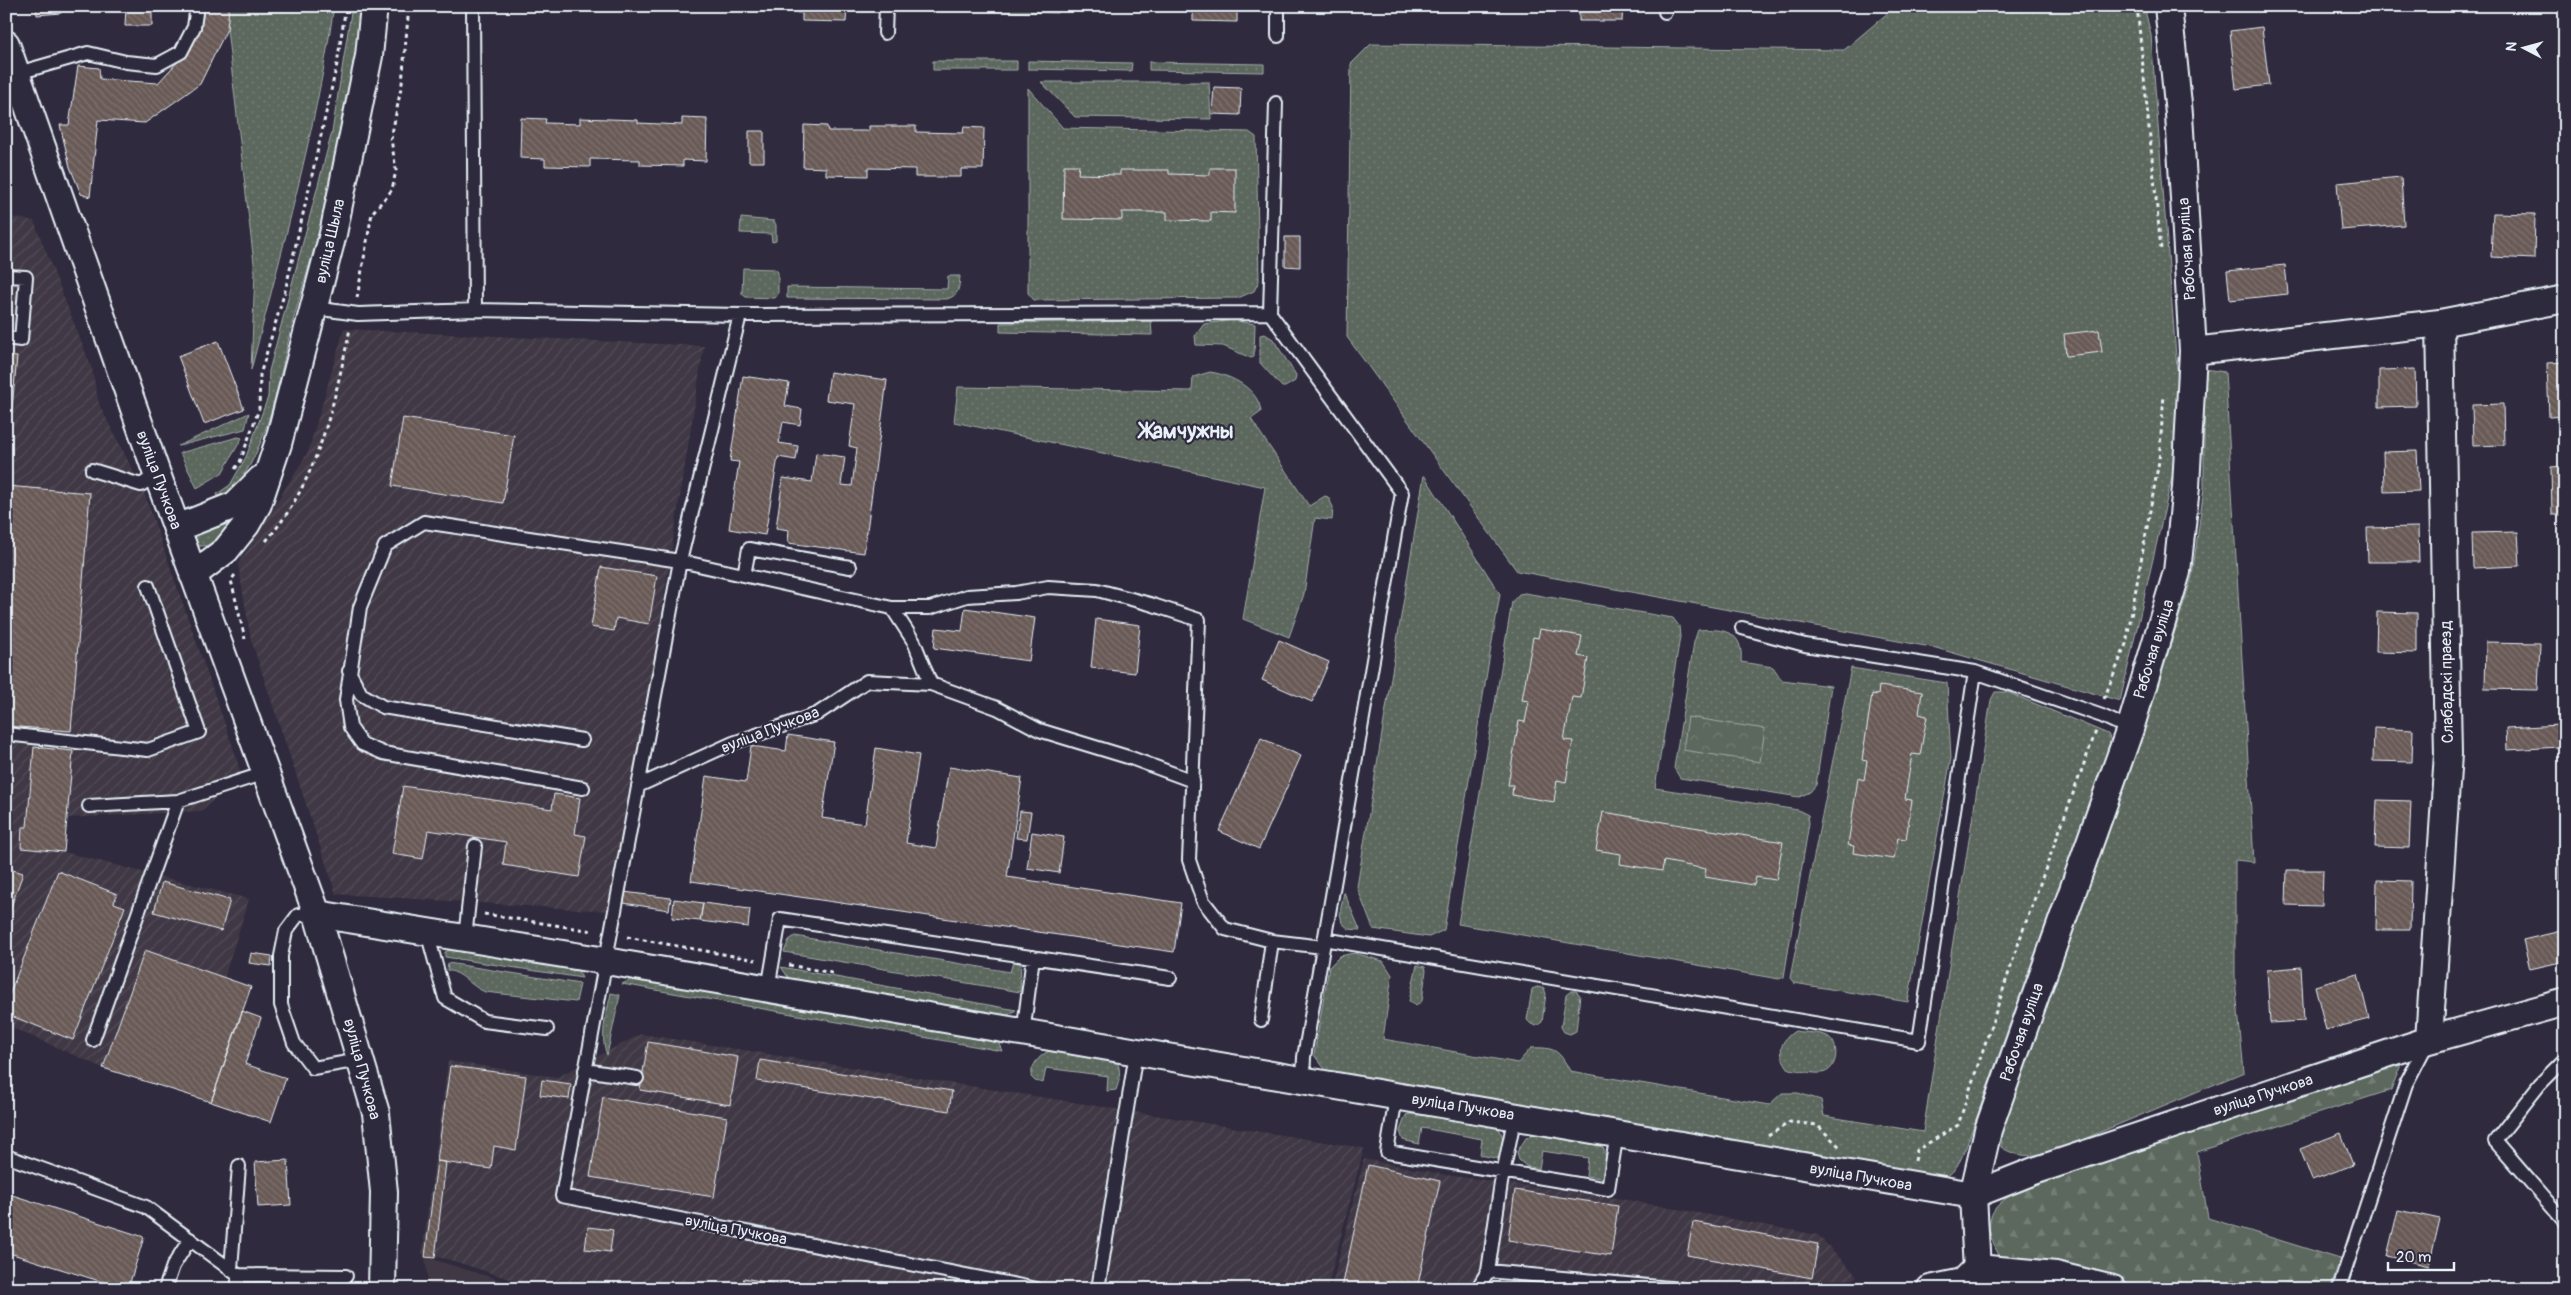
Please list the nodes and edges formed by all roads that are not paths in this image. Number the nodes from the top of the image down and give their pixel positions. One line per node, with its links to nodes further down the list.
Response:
1 (197, 6): 10 (lane)
2 (374, 6): 14 (street, вуліца Шыла)
3 (473, 6): 15 (lane)
4 (886, 6): 7 (lane)
5 (1278, 6): 8 (lane)
6 (2168, 6): 20 (street, Рабочая вуліца)
7 (885, 33)
8 (1278, 36)
9 (6, 44): 10 (street, вуліца Пучкова)
10 (18, 73): 23 (street, вуліца Пучкова)
11 (1276, 103): 16 (lane)
12 (6, 276): 19 (lane)
13 (2565, 299): 18 (street)
14 (314, 308): 15 (lane); 22 (street, вуліца Шыла)
15 (475, 310): 17 (lane)
16 (1270, 313): 17 (lane); 49 (lane)
17 (740, 315): 25 (lane, вуліца Пучкова)
18 (2440, 323): 20 (street); 59 (street, Слабадскі праезд)
19 (6, 338)
20 (2193, 351): 35 (street, Рабочая вуліца)
21 (92, 470): 23 (lane)
22 (268, 471): 24 (street, вуліца Шыла); 27 (street, вуліца Шыла)
23 (157, 474): 24 (street, вуліца Пучкова)
24 (176, 528): 27 (street, вуліца Пучкова)
25 (680, 561): 28 (lane); 32 (lane); 40 (lane, вуліца Пучкова)
26 (850, 567): 28 (lane)
27 (193, 575): 38 (street, вуліца Пучкова)
28 (744, 575): 30 (lane)
29 (148, 586): 36 (lane)
30 (892, 608): 34 (lane); 39 (lane)
31 (1742, 628): 33 (lane)
32 (349, 671): 37 (lane); 41 (lane)
33 (1975, 672): 35 (lane); 49 (lane)
34 (931, 684): 39 (lane, вуліца Пучкова); 40 (lane, вуліца Пучкова)
35 (2130, 729): 72 (street, Рабочая вуліца)
36 (6, 734)
37 (582, 740)
38 (265, 773): 42 (lane); 45 (street, вуліца Пучкова)
39 (1193, 781): 48 (lane)
40 (638, 786): 51 (lane, вуліца Пучкова)
41 (583, 788)
42 (178, 801): 43 (lane); 58 (lane)
43 (89, 806)
44 (476, 846): 47 (lane)
45 (317, 914): 46 (street, вуліца Пучкова); 62 (street, вуліца Пучкова); 62 (lane)
46 (427, 932): 47 (street, вуліца Пучкова); 56 (lane)
47 (465, 938): 51 (street, вуліца Пучкова)
48 (1272, 941): 49 (lane); 55 (lane)
49 (1324, 943): 65 (lane)
50 (1033, 957): 52 (lane); 53 (lane); 57 (lane)
51 (606, 961): 53 (street, вуліца Пучкова); 63 (lane, вуліца Пучкова)
52 (1170, 978)
53 (768, 989): 57 (street, вуліца Пучкова)
54 (2565, 1002): 59 (street, вуліца Пучкова)
55 (1261, 1020)
56 (547, 1029)
57 (1023, 1034): 60 (street, вуліца Пучкова)
58 (93, 1040)
59 (2429, 1040): 72 (street, вуліца Пучкова); 88 (lane)
60 (1136, 1053): 65 (street, вуліца Пучкова); 83 (lane)
61 (2565, 1059): 73 (lane)
62 (360, 1060): 81 (street, вуліца Пучкова)
63 (585, 1070): 64 (lane); 82 (lane, вуліца Пучкова)
64 (637, 1078)
65 (1303, 1080): 66 (street, вуліца Пучкова)
66 (1396, 1097): 67 (street, вуліца Пучкова); 71 (lane)
67 (1515, 1115): 68 (street, вуліца Пучкова); 71 (lane)
68 (1617, 1133): 71 (lane); 72 (street, вуліца Пучкова)
69 (6, 1156): 74 (lane)
70 (239, 1166): 76 (lane)
71 (1503, 1172): 75 (lane)
72 (1973, 1195): 78 (street, Рабочая вуліца)
73 (2565, 1222)
74 (190, 1239): 76 (lane); 79 (lane)
75 (1488, 1271): 84 (lane); 85 (lane)
76 (235, 1272): 77 (lane); 80 (lane)
77 (346, 1276)
78 (1978, 1278): 86 (street); 87 (street)
79 (165, 1289)
80 (238, 1289)
81 (382, 1289)
82 (1037, 1289)
83 (1098, 1289)
84 (1477, 1289)
85 (1680, 1289)
86 (1930, 1289)
87 (2112, 1289)
88 (2339, 1289)

